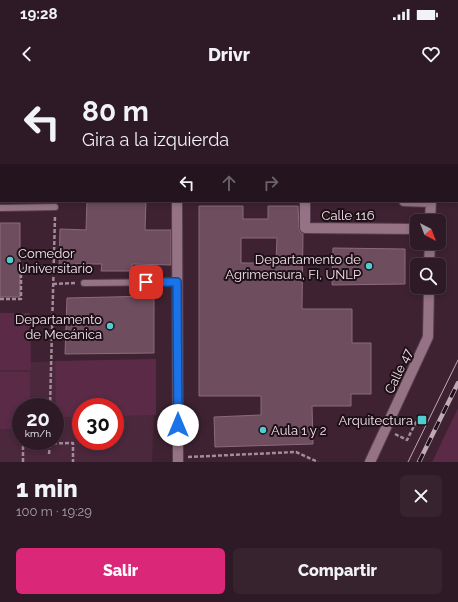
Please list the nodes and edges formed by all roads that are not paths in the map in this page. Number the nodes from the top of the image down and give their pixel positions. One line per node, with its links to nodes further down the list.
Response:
1 (177, 202): 8 (street)
2 (305, 202): 7 (street, Calle 116)
3 (430, 202): 6 (street)
4 (55, 207): 5 (lane)
5 (0, 208)
6 (430, 214)
7 (410, 229)
8 (177, 282): 9 (lane); 11 (street)
9 (84, 283)
10 (429, 294): 12 (street, Calle 47)
11 (178, 460)
12 (370, 462)

